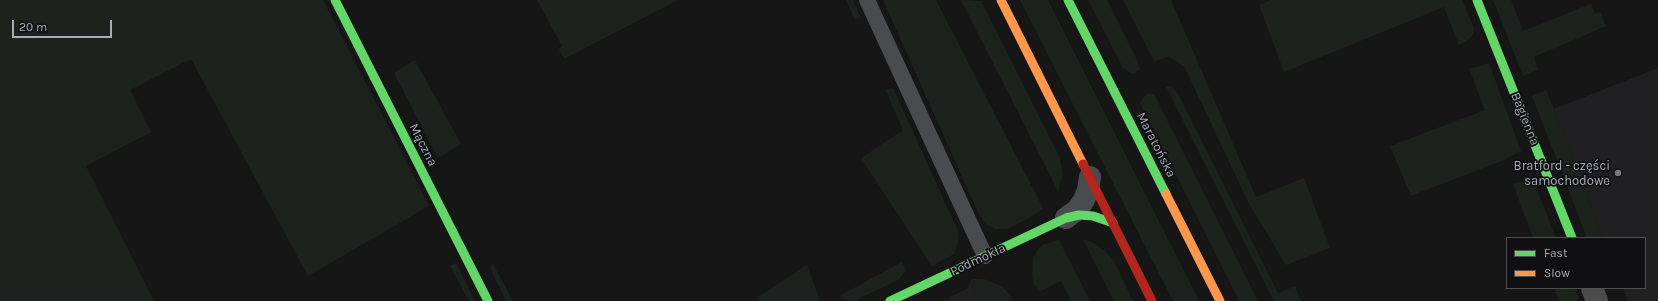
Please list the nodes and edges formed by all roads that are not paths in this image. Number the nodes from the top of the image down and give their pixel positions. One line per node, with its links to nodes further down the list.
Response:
1 (335, 0): 12 (street, Mączna)
2 (867, 0): 10 (lane)
3 (1001, 0): 6 (street)
4 (1068, 0): 15 (street, Maratońska)
5 (1477, 0): 9 (street, Bagienna)
6 (1090, 177): 7 (street, Podmokła); 8 (street)
7 (1066, 218): 8 (street, Podmokła); 10 (street, Podmokła)
8 (1113, 223): 14 (street)
9 (1572, 237)
10 (986, 256): 13 (street, Podmokła)
11 (1592, 289): 16 (street)
12 (488, 301)
13 (890, 301)
14 (1152, 301)
15 (1220, 301)
16 (1597, 301)

